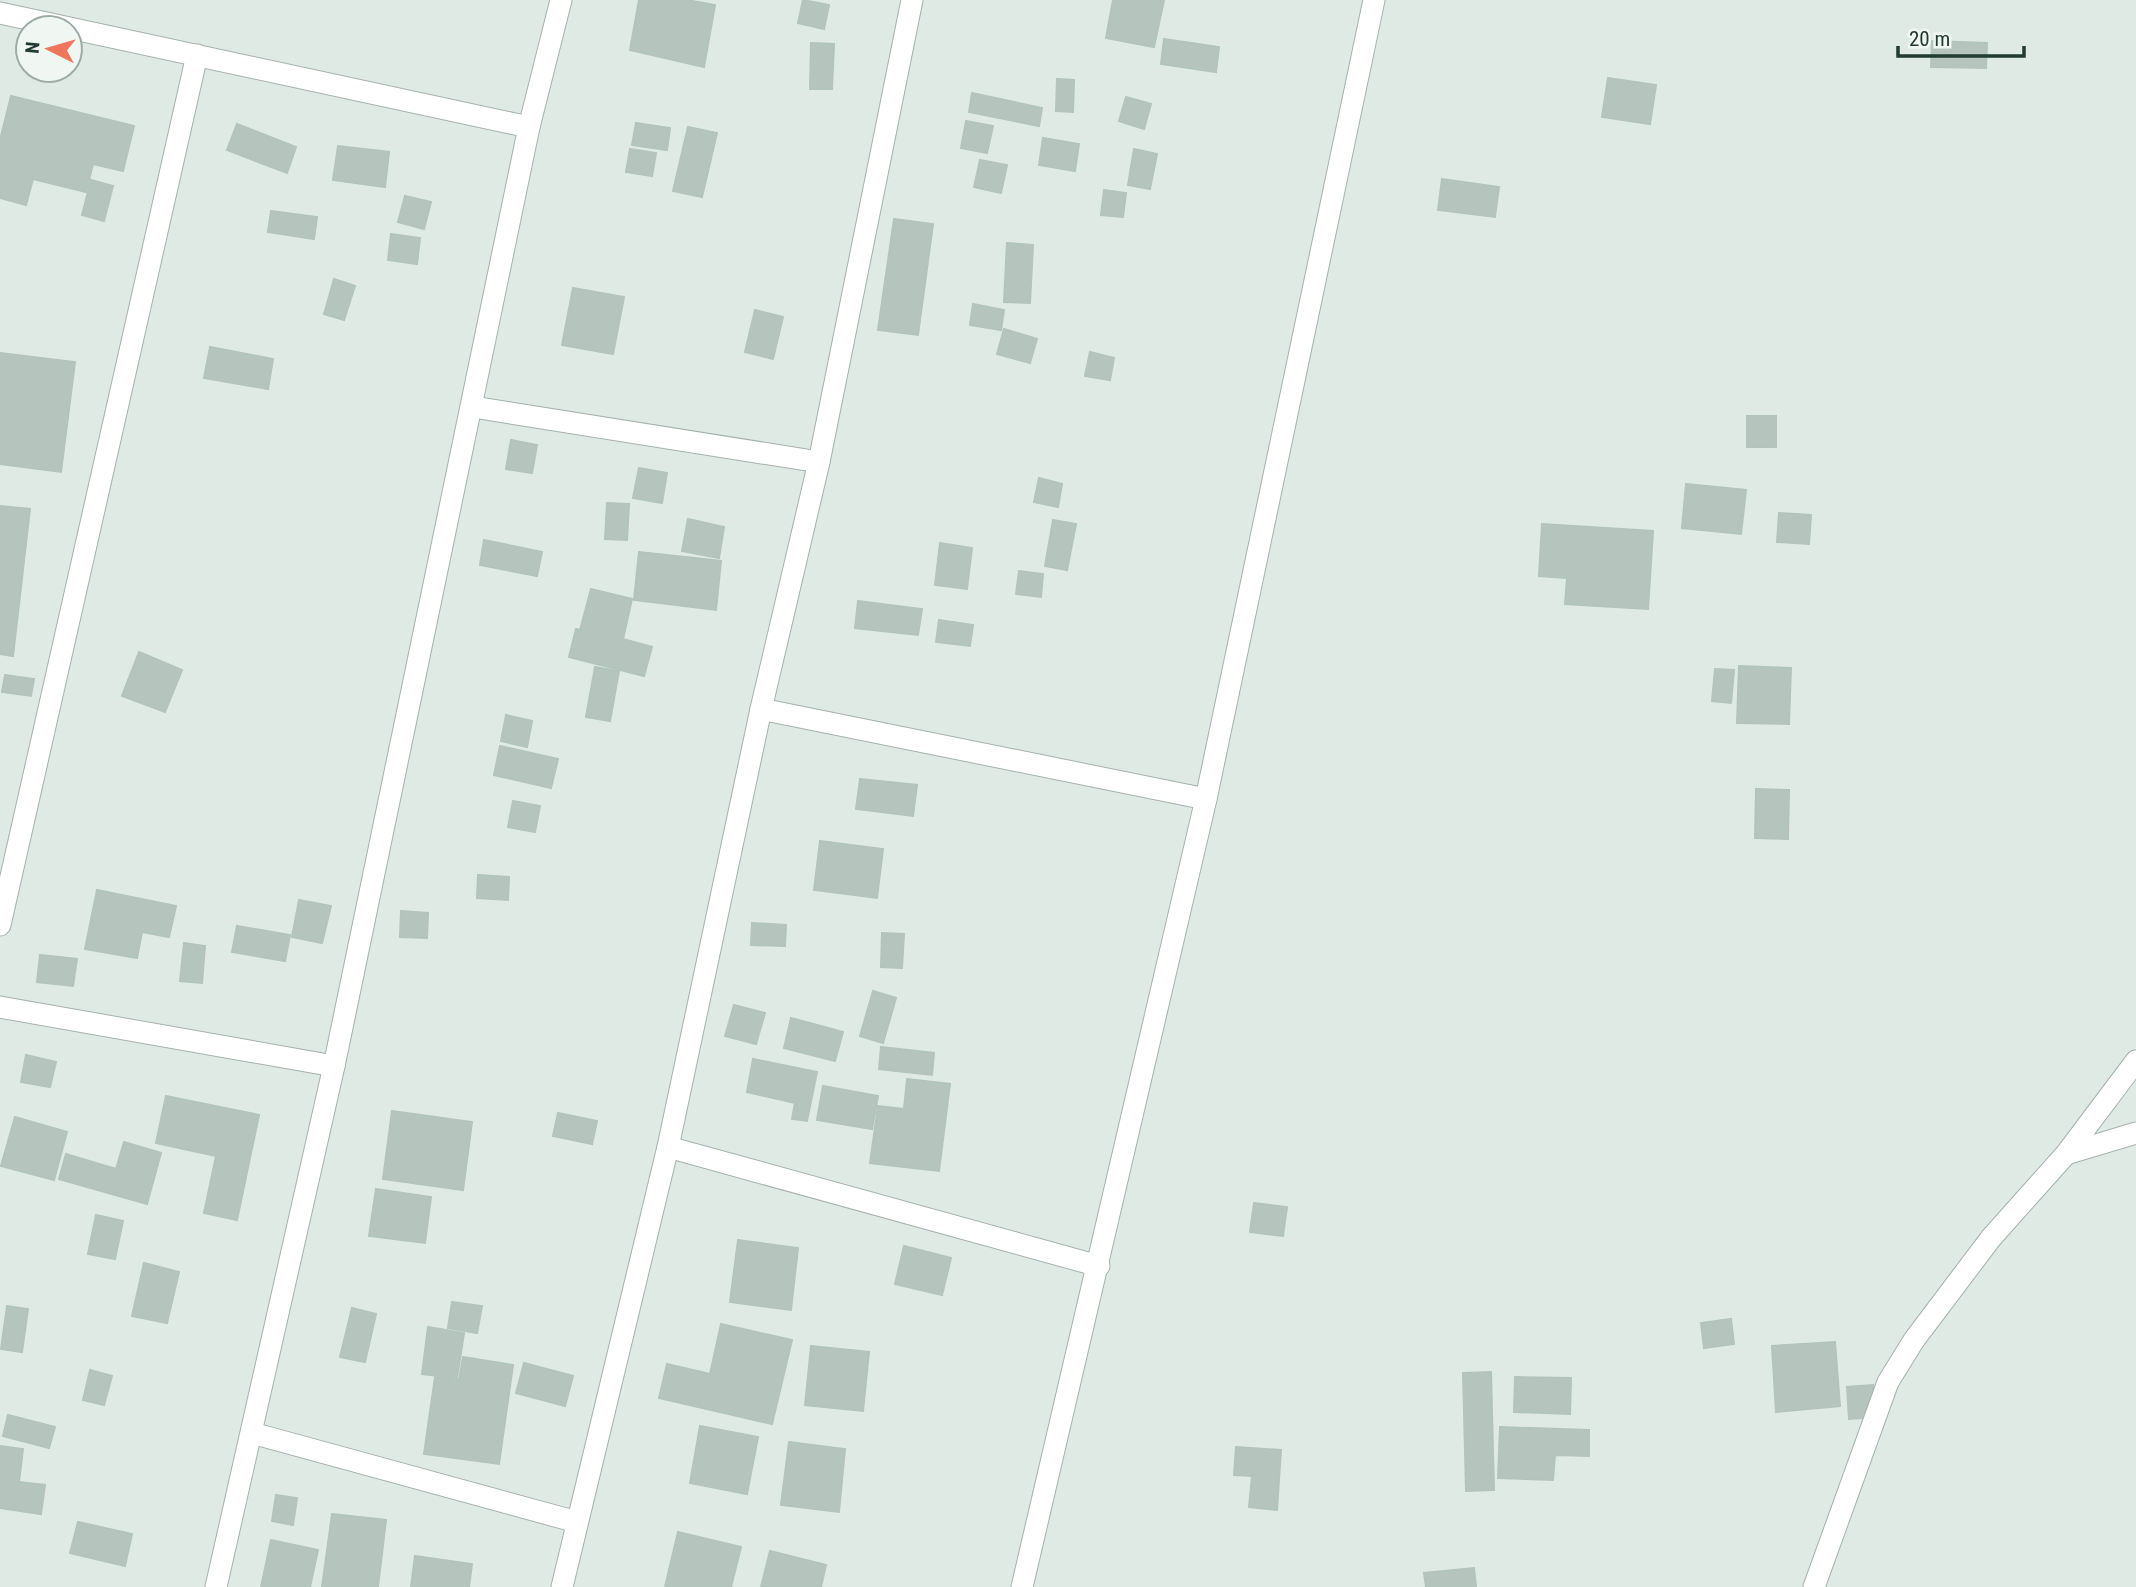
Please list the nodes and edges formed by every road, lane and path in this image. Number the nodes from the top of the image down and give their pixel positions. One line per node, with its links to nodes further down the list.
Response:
1 (561, 0): 6 (street)
2 (912, 0): 8 (street)
3 (1374, 0): 10 (street)
4 (0, 13): 5 (street)
5 (197, 55): 6 (street); 11 (street)
6 (529, 127): 7 (street)
7 (473, 407): 8 (street); 14 (street)
8 (820, 462): 9 (street)
9 (761, 709): 10 (street); 16 (street)
10 (1206, 799): 18 (street)
11 (0, 925)
12 (0, 1007): 14 (street)
13 (2136, 1061): 17 (street)
14 (334, 1066): 19 (street)
15 (2136, 1133): 17 (street)
16 (668, 1147): 18 (street); 20 (street)
17 (2066, 1154): 24 (street)
18 (1099, 1266): 23 (street)
19 (252, 1433): 20 (street); 21 (street)
20 (577, 1522): 22 (street)
21 (216, 1587)
22 (562, 1587)
23 (1022, 1587)
24 (1814, 1587)

